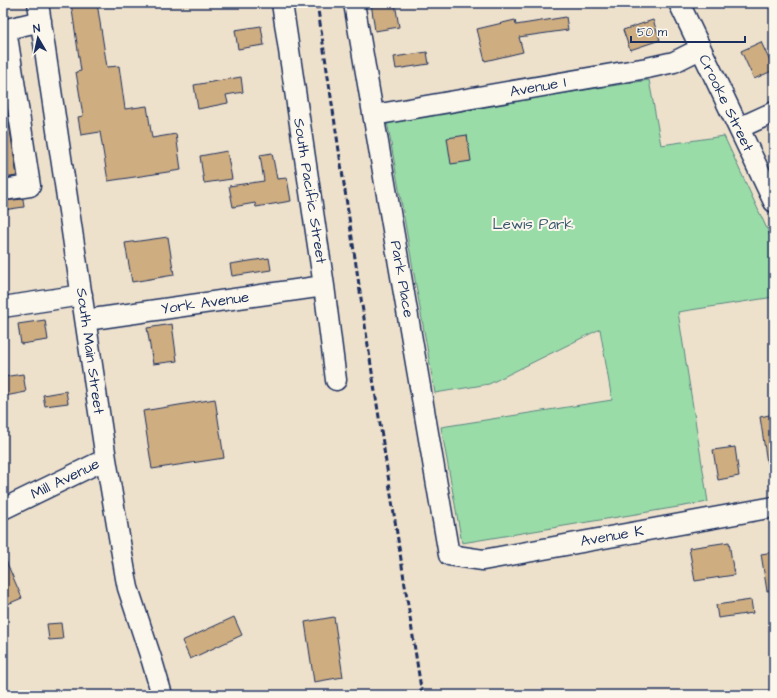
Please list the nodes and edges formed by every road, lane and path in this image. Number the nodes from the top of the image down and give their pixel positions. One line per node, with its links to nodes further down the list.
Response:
1 (282, 3): 12 (street, South Pacific Street)
2 (354, 3): 8 (street, Park Place)
3 (678, 3): 6 (street, Crooke Street)
4 (39, 12): 5 (street); 13 (street, South Main Street)
5 (5, 29): 10 (street)
6 (700, 49): 8 (street, Avenue I); 9 (street, Crooke Street)
7 (774, 112): 9 (street)
8 (374, 115): 20 (street, Park Place)
9 (739, 128): 11 (street, Crooke Street)
10 (3, 190)
11 (774, 202)
12 (324, 286): 15 (street, York Avenue); 16 (street, South Pacific Street)
13 (82, 295): 14 (street); 15 (street, South Main Street)
14 (3, 306)
15 (86, 320): 17 (street, South Main Street)
16 (336, 380)
17 (106, 459): 19 (street, Mill Avenue); 21 (street, South Main Street)
18 (774, 507): 20 (street, Avenue K)
19 (3, 509)
20 (450, 555)
21 (162, 695)

